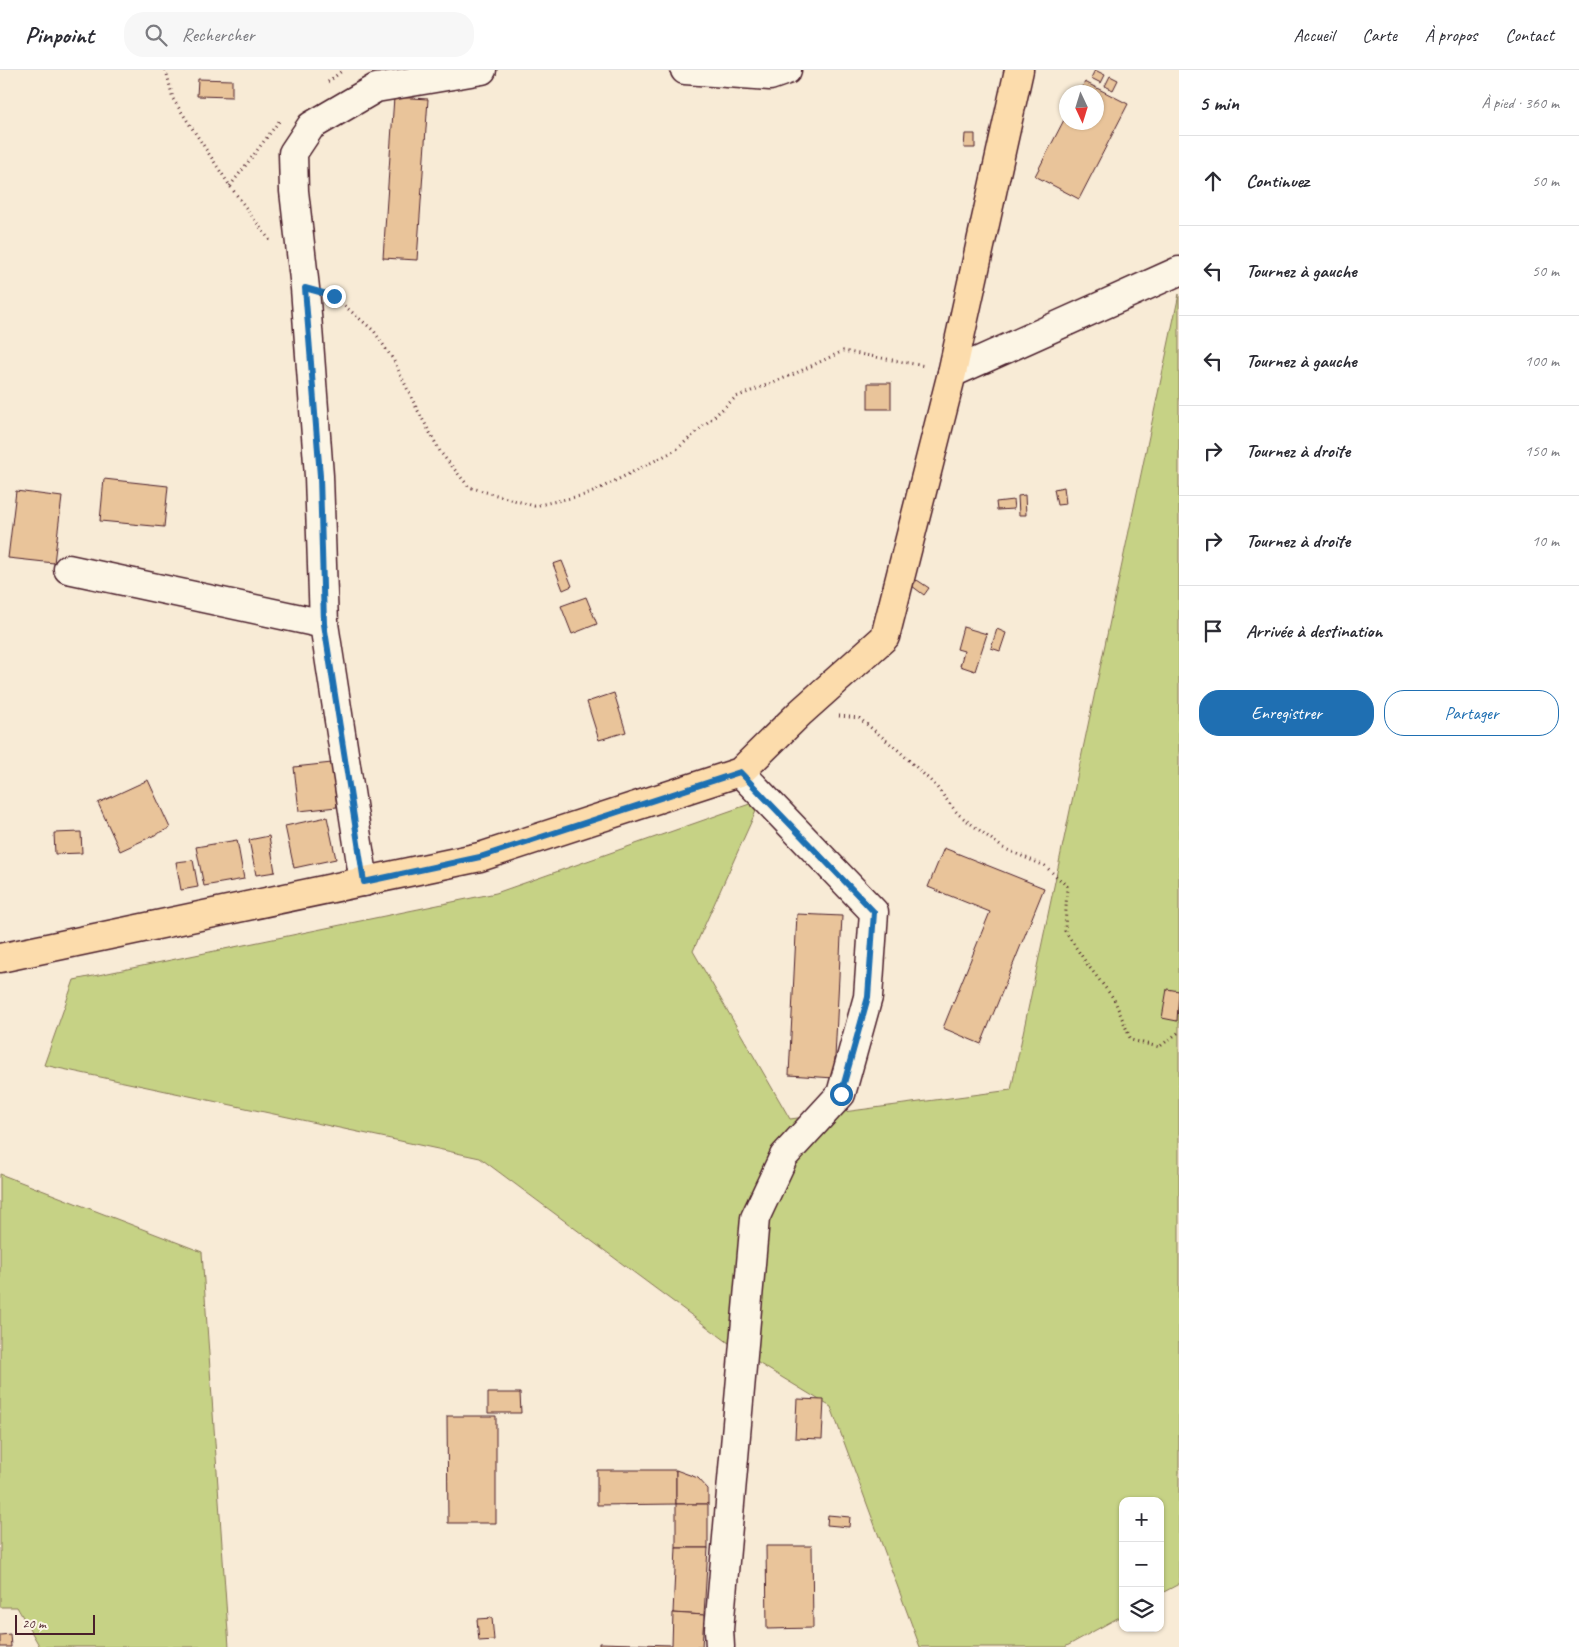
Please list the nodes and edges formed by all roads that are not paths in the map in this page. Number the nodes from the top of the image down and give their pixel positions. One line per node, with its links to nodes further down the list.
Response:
1 (482, 70): 8 (street)
2 (685, 70): 3 (street)
3 (787, 70)
4 (1019, 70): 6 (main road)
5 (1179, 271): 6 (street)
6 (952, 373): 9 (main road)
7 (68, 569): 8 (street)
8 (324, 624): 10 (street)
9 (740, 772): 10 (main road); 12 (street)
10 (364, 882): 11 (main road)
11 (0, 958)
12 (720, 1647)

